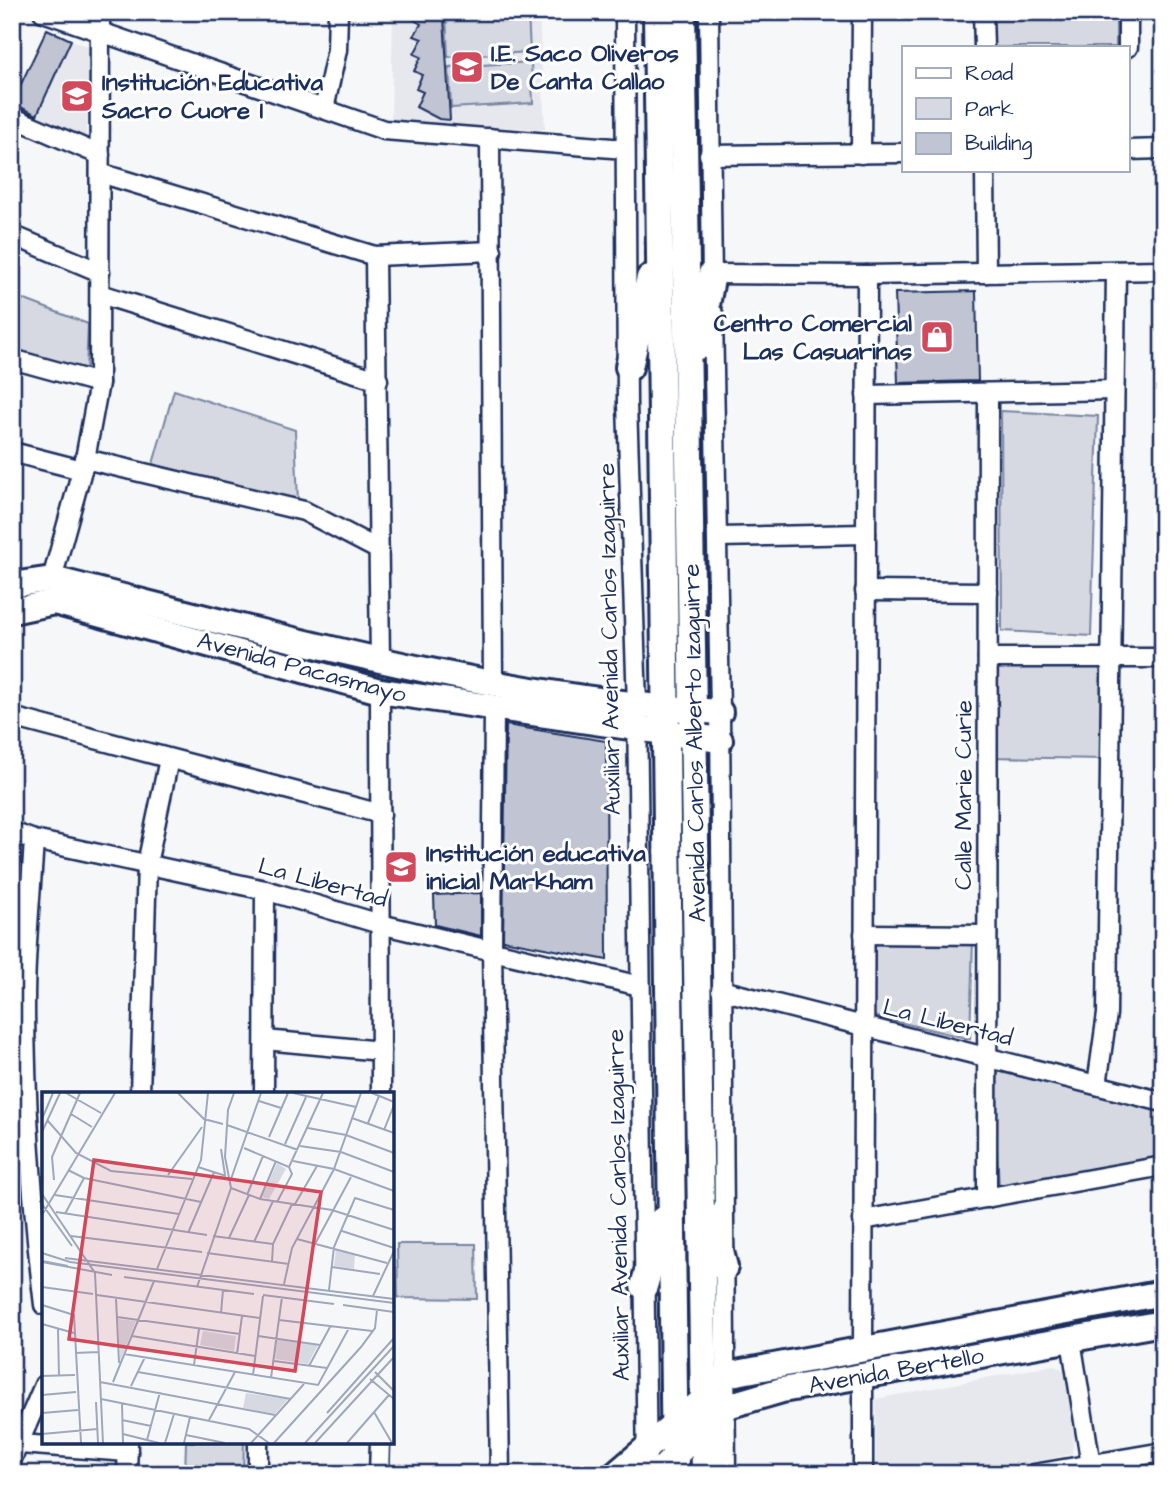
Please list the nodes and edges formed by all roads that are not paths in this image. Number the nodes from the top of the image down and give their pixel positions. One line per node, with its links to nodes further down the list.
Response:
1 (43, 12): 11 (street)
2 (100, 12): 11 (street)
3 (338, 12): 15 (street)
4 (625, 12): 18 (street, Auxiliar Avenida Carlos Izaguirre)
5 (657, 12): 14 (main road, Avenida Carlos Alberto Izaguirre)
6 (682, 12): 14 (main road, Avenida Carlos Alberto Izaguirre)
7 (709, 12): 23 (street)
8 (862, 12): 22 (street)
9 (983, 12): 12 (street)
10 (1128, 12): 13 (street)
11 (99, 34): 15 (street); 24 (street)
12 (984, 46)
13 (1128, 46)
14 (670, 53): 27 (main road, Avenida Carlos Alberto Izaguirre); 44 (main road, Avenida Carlos Alberto Izaguirre)
15 (324, 109): 17 (street)
16 (12, 117): 24 (street)
17 (490, 138): 18 (street); 28 (street)
18 (625, 149): 38 (street, Auxiliar Avenida Carlos Izaguirre)
19 (1163, 149): 20 (street)
20 (1130, 150)
21 (902, 153): 22 (street)
22 (861, 154): 23 (street)
23 (709, 155): 34 (street)
24 (100, 164): 29 (street); 32 (street)
25 (985, 172): 33 (street)
26 (12, 235): 32 (street)
27 (659, 242): 38 (main road); 65 (main road, Avenida Carlos Alberto Izaguirre)
28 (492, 251): 29 (street); 60 (street)
29 (375, 256): 39 (street)
30 (1163, 270): 31 (street)
31 (1116, 271): 33 (street); 41 (street)
32 (100, 272): 36 (street)
33 (986, 273): 35 (street)
34 (712, 274): 35 (street); 44 (main road); 48 (street)
35 (867, 275): 43 (street)
36 (100, 295): 39 (street); 40 (street)
37 (12, 359): 40 (street)
38 (629, 367): 62 (street, Auxiliar Avenida Carlos Izaguirre)
39 (378, 380): 49 (street)
40 (99, 383): 46 (street)
41 (1114, 390): 42 (street); 57 (street)
42 (988, 393): 43 (street); 53 (street, Calle Marie Curie)
43 (866, 395): 47 (street)
44 (688, 400): 66 (main road, Avenida Carlos Alberto Izaguirre)
45 (12, 452): 46 (street)
46 (83, 464): 49 (street); 50 (street)
47 (866, 534): 48 (street); 52 (street)
48 (717, 537): 66 (street)
49 (379, 550): 59 (street)
50 (52, 579): 51 (main road, Avenida Pacasmayo); 55 (main road, Avenida Pacasmayo)
51 (12, 585)
52 (865, 591): 53 (street); 75 (street)
53 (988, 592): 56 (street, Calle Marie Curie)
54 (12, 611): 55 (main road, Avenida Pacasmayo)
55 (134, 611): 59 (main road, Avenida Pacasmayo); 61 (main road, Avenida Pacasmayo)
56 (988, 657): 57 (street); 76 (street, Calle Marie Curie)
57 (1111, 657): 58 (street); 85 (street)
58 (1163, 657)
59 (380, 660): 60 (main road, Avenida Pacasmayo)
60 (493, 683): 62 (main road, Avenida Pacasmayo)
61 (380, 691): 63 (main road, Avenida Pacasmayo); 69 (street)
62 (637, 705): 65 (main road, Avenida Pacasmayo); 67 (street, Auxiliar Avenida Carlos Izaguirre)
63 (494, 709): 67 (main road, Avenida Pacasmayo); 77 (street)
64 (12, 718): 68 (street)
65 (666, 721): 66 (main road, Avenida Pacasmayo); 67 (main road, Avenida Pacasmayo); 92 (main road, Avenida Carlos Alberto Izaguirre)
66 (707, 725): 79 (street); 91 (main road, Avenida Carlos Alberto Izaguirre)
67 (636, 730): 78 (street, Auxiliar Avenida Carlos Izaguirre)
68 (169, 759): 69 (street); 72 (street)
69 (381, 814): 74 (street)
70 (12, 832): 71 (street, La Libertad)
71 (34, 840): 72 (street, La Libertad); 80 (street)
72 (147, 864): 73 (street, La Libertad); 86 (street)
73 (265, 890): 74 (street, La Libertad); 82 (street)
74 (380, 924): 77 (street, La Libertad); 83 (street)
75 (864, 934): 76 (street); 81 (street)
76 (987, 935): 84 (street, Calle Marie Curie)
77 (492, 949): 78 (street, La Libertad); 120 (street)
78 (640, 986): 97 (street, Auxiliar Avenida Carlos Izaguirre)
79 (721, 990): 81 (street, La Libertad); 95 (street)
80 (19, 994): 96 (street)
81 (864, 1027): 84 (street, La Libertad); 94 (street)
82 (265, 1040): 83 (street); 87 (street)
83 (381, 1051): 88 (street)
84 (986, 1057): 85 (street, La Libertad); 93 (street, Calle Marie Curie)
85 (1097, 1085): 89 (street, La Libertad)
86 (140, 1092)
87 (264, 1092)
88 (381, 1092)
89 (1163, 1102)
90 (1163, 1166): 93 (street)
91 (701, 1177): 95 (main road); 105 (main road, Avenida Carlos Alberto Izaguirre)
92 (672, 1192): 97 (main road); 106 (main road, Avenida Carlos Alberto Izaguirre)
93 (986, 1198): 94 (street)
94 (863, 1220): 101 (street)
95 (724, 1267): 103 (street)
96 (42, 1284)
97 (644, 1286): 111 (street, Auxiliar Avenida Carlos Izaguirre)
98 (1163, 1293): 101 (main road, Avenida Bertello)
99 (1163, 1323): 100 (main road, Avenida Bertello)
100 (1071, 1340): 102 (main road, Avenida Bertello); 114 (street)
101 (863, 1348): 103 (main road, Avenida Bertello)
102 (863, 1375): 105 (main road, Avenida Bertello); 125 (street)
103 (726, 1376): 105 (main road)
104 (42, 1390): 112 (street)
105 (714, 1403): 106 (main road); 107 (main road, Avenida Carlos Alberto Izaguirre); 124 (street)
106 (675, 1423): 111 (main road); 116 (main road, Avenida Carlos Alberto Izaguirre)
107 (704, 1427): 116 (main road); 123 (main road, Avenida Carlos Alberto Izaguirre)
108 (258, 1444): 118 (street)
109 (380, 1444): 119 (street)
110 (128, 1447): 112 (street); 117 (street)
111 (646, 1447): 121 (main road); 122 (street, Auxiliar Avenida Carlos Izaguirre)
112 (16, 1451)
113 (1163, 1452): 115 (street)
114 (1091, 1465): 115 (street); 126 (street)
115 (1130, 1465)
116 (668, 1468)
117 (127, 1474)
118 (258, 1474)
119 (379, 1474)
120 (500, 1474)
121 (616, 1474)
122 (647, 1474)
123 (705, 1474)
124 (726, 1474)
125 (863, 1474)
126 (1034, 1474)

